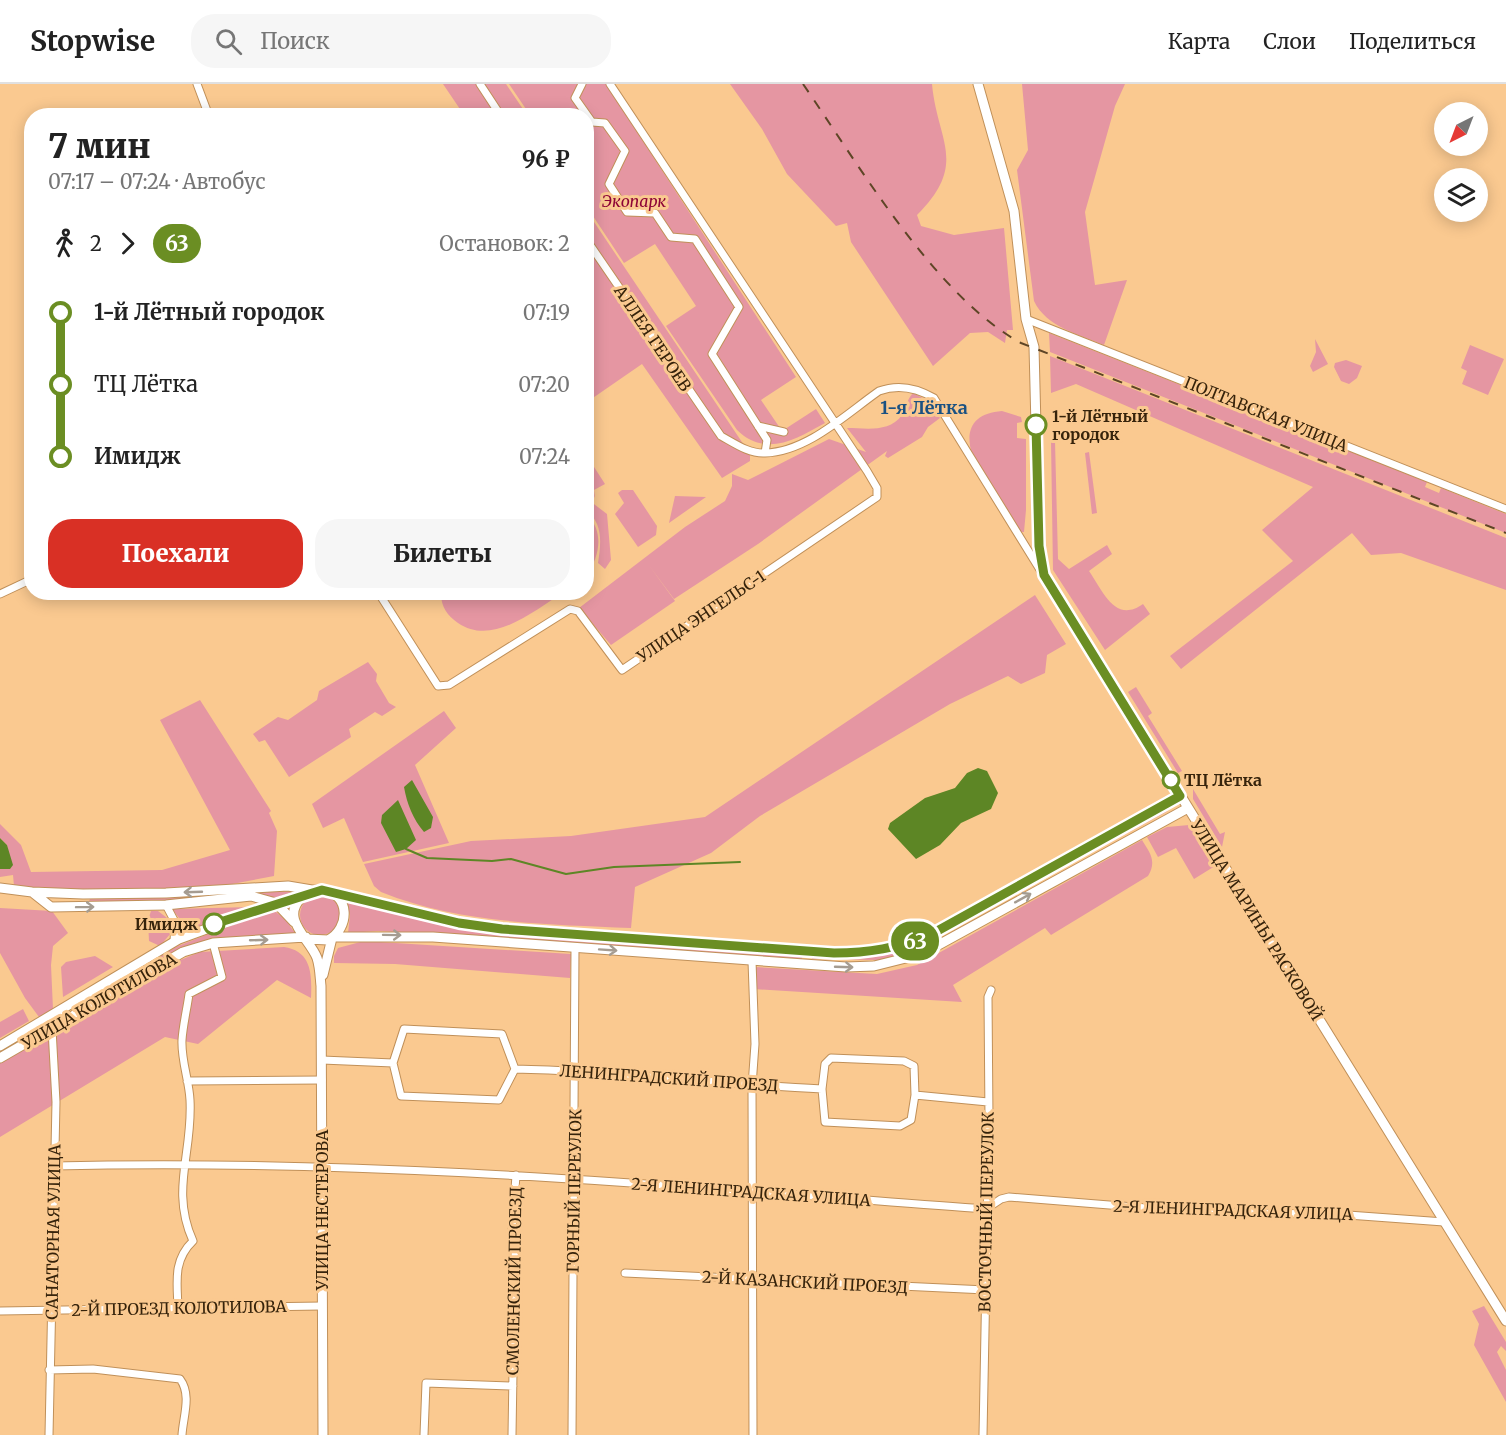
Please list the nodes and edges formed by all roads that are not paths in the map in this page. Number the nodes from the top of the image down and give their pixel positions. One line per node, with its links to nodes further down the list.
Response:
1 (197, 84): 6 (street)
2 (480, 84): 7 (street)
3 (582, 84): 8 (street)
4 (610, 84): 12 (street, УЛИЦА ЭНГЕЛЬС-1)
5 (978, 84): 11 (main road, УЛИЦА МАРИНЫ РАСКОВОЙ)
6 (206, 108)
7 (496, 108)
8 (582, 108)
9 (594, 122): 13 (street)
10 (594, 251): 15 (street, АЛЛЕЯ ГЕРОЕВ)
11 (1026, 319): 16 (street, ПОЛТАВСКАЯ УЛИЦА); 17 (main road, УЛИЦА МАРИНЫ РАСКОВОЙ)
12 (834, 423): 15 (street); 17 (street); 20 (street, УЛИЦА ЭНГЕЛЬС-1)
13 (758, 426): 14 (street); 15 (street)
14 (784, 432)
15 (765, 453)
16 (1506, 509)
17 (1044, 575): 21 (main road, УЛИЦА МАРИНЫ РАСКОВОЙ)
18 (24, 583): 19 (street)
19 (0, 594)
20 (383, 600)
21 (1180, 796): 22 (main road, УЛИЦА МАРИНЫ РАСКОВОЙ); 35 (main road, УЛИЦА КОЛОТИЛОВА)
22 (1188, 808): 37 (main road, УЛИЦА КОЛОТИЛОВА, one-way to 22); 60 (main road, УЛИЦА МАРИНЫ РАСКОВОЙ)
23 (0, 888): 25 (main road)
24 (311, 891): 25 (main road, one-way to 25); 26 (main road, УЛИЦА КОЛОТИЛОВА); 27 (main road, УЛИЦА КОЛОТИЛОВА); 29 (main road)
25 (32, 892): 28 (main road, one-way to 28)
26 (332, 893): 30 (main road); 35 (main road, УЛИЦА КОЛОТИЛОВА)
27 (276, 903): 28 (main road); 29 (main road); 32 (main road, УЛИЦА КОЛОТИЛОВА)
28 (166, 905): 32 (street)
29 (294, 923): 31 (main road)
30 (333, 937): 31 (main road, УЛИЦА КОЛОТИЛОВА); 34 (main road, УЛИЦА КОЛОТИЛОВА, one-way to 34); 38 (main road, УЛИЦА НЕСТЕРОВА)
31 (307, 938): 33 (main road, УЛИЦА КОЛОТИЛОВА, one-way to 31); 38 (main road, УЛИЦА НЕСТЕРОВА)
32 (174, 942): 41 (main road, УЛИЦА КОЛОТИЛОВА)
33 (213, 943): 40 (main road, УЛИЦА КОЛОТИЛОВА); 48 (street)
34 (576, 948): 36 (main road, УЛИЦА КОЛОТИЛОВА, one-way to 36); 46 (street, ГОРНЫЙ ПЕРЕУЛОК)
35 (809, 951): 37 (main road)
36 (752, 961): 37 (main road, УЛИЦА КОЛОТИЛОВА); 49 (street)
37 (808, 964)
38 (321, 986): 43 (main road, УЛИЦА НЕСТЕРОВА)
39 (991, 990): 52 (street, ВОСТОЧНЫЙ ПЕРЕУЛОК)
40 (52, 1029): 42 (main road, УЛИЦА КОЛОТИЛОВА); 55 (street, САНАТОРНАЯ УЛИЦА)
41 (0, 1046)
42 (0, 1058)
43 (322, 1060): 44 (street); 47 (main road, УЛИЦА НЕСТЕРОВА)
44 (393, 1063): 45 (street); 45 (street)
45 (515, 1069): 46 (street, ЛЕНИНГРАДСКИЙ ПРОЕЗД)
46 (576, 1070): 49 (street, ЛЕНИНГРАДСКИЙ ПРОЕЗД); 57 (street, ГОРНЫЙ ПЕРЕУЛОК)
47 (322, 1080): 48 (street); 54 (main road, УЛИЦА НЕСТЕРОВА)
48 (187, 1081): 53 (street)
49 (752, 1086): 50 (street, ЛЕНИНГРАДСКИЙ ПРОЕЗД); 58 (street)
50 (822, 1089): 51 (street); 51 (street)
51 (915, 1095): 52 (street)
52 (988, 1102): 59 (street, ВОСТОЧНЫЙ ПЕРЕУЛОК)
53 (187, 1163): 54 (street, 2-Я ЛЕНИНГРАДСКАЯ УЛИЦА); 55 (street, 2-Я ЛЕНИНГРАДСКАЯ УЛИЦА); 65 (street)
54 (321, 1165): 56 (street, 2-Я ЛЕНИНГРАДСКАЯ УЛИЦА); 64 (main road, УЛИЦА НЕСТЕРОВА)
55 (54, 1166): 66 (street, САНАТОРНАЯ УЛИЦА)
56 (516, 1175): 57 (street, 2-Я ЛЕНИНГРАДСКАЯ УЛИЦА); 70 (street, СМОЛЕНСКИЙ ПРОЕЗД)
57 (573, 1179): 58 (street, 2-Я ЛЕНИНГРАДСКАЯ УЛИЦА); 76 (street, ГОРНЫЙ ПЕРЕУЛОК)
58 (753, 1192): 59 (street, 2-Я ЛЕНИНГРАДСКАЯ УЛИЦА); 62 (street)
59 (987, 1209): 60 (street, 2-Я ЛЕНИНГРАДСКАЯ УЛИЦА); 63 (street, ВОСТОЧНЫЙ ПЕРЕУЛОК)
60 (1444, 1222): 68 (main road, УЛИЦА МАРИНЫ РАСКОВОЙ)
61 (625, 1273): 62 (street, 2-Й КАЗАНСКИЙ ПРОЕЗД)
62 (753, 1279): 63 (street, 2-Й КАЗАНСКИЙ ПРОЕЗД); 77 (street)
63 (986, 1290): 78 (street, ВОСТОЧНЫЙ ПЕРЕУЛОК)
64 (322, 1306): 65 (street, 2-Й ПРОЕЗД КОЛОТИЛОВА); 73 (main road, УЛИЦА НЕСТЕРОВА)
65 (178, 1307): 66 (street, 2-Й ПРОЕЗД КОЛОТИЛОВА)
66 (51, 1310): 67 (street, 2-Й ПРОЕЗД КОЛОТИЛОВА); 69 (street, САНАТОРНАЯ УЛИЦА)
67 (0, 1311)
68 (1506, 1321)
69 (49, 1370): 71 (street, САНАТОРНАЯ УЛИЦА); 72 (street)
70 (513, 1386): 74 (street, СМОЛЕНСКИЙ ПРОЕЗД); 75 (street, СМОЛЕНСКИЙ ПРОЕЗД)
71 (49, 1435)
72 (182, 1435)
73 (323, 1435)
74 (424, 1435)
75 (512, 1435)
76 (572, 1435)
77 (753, 1435)
78 (983, 1435)

